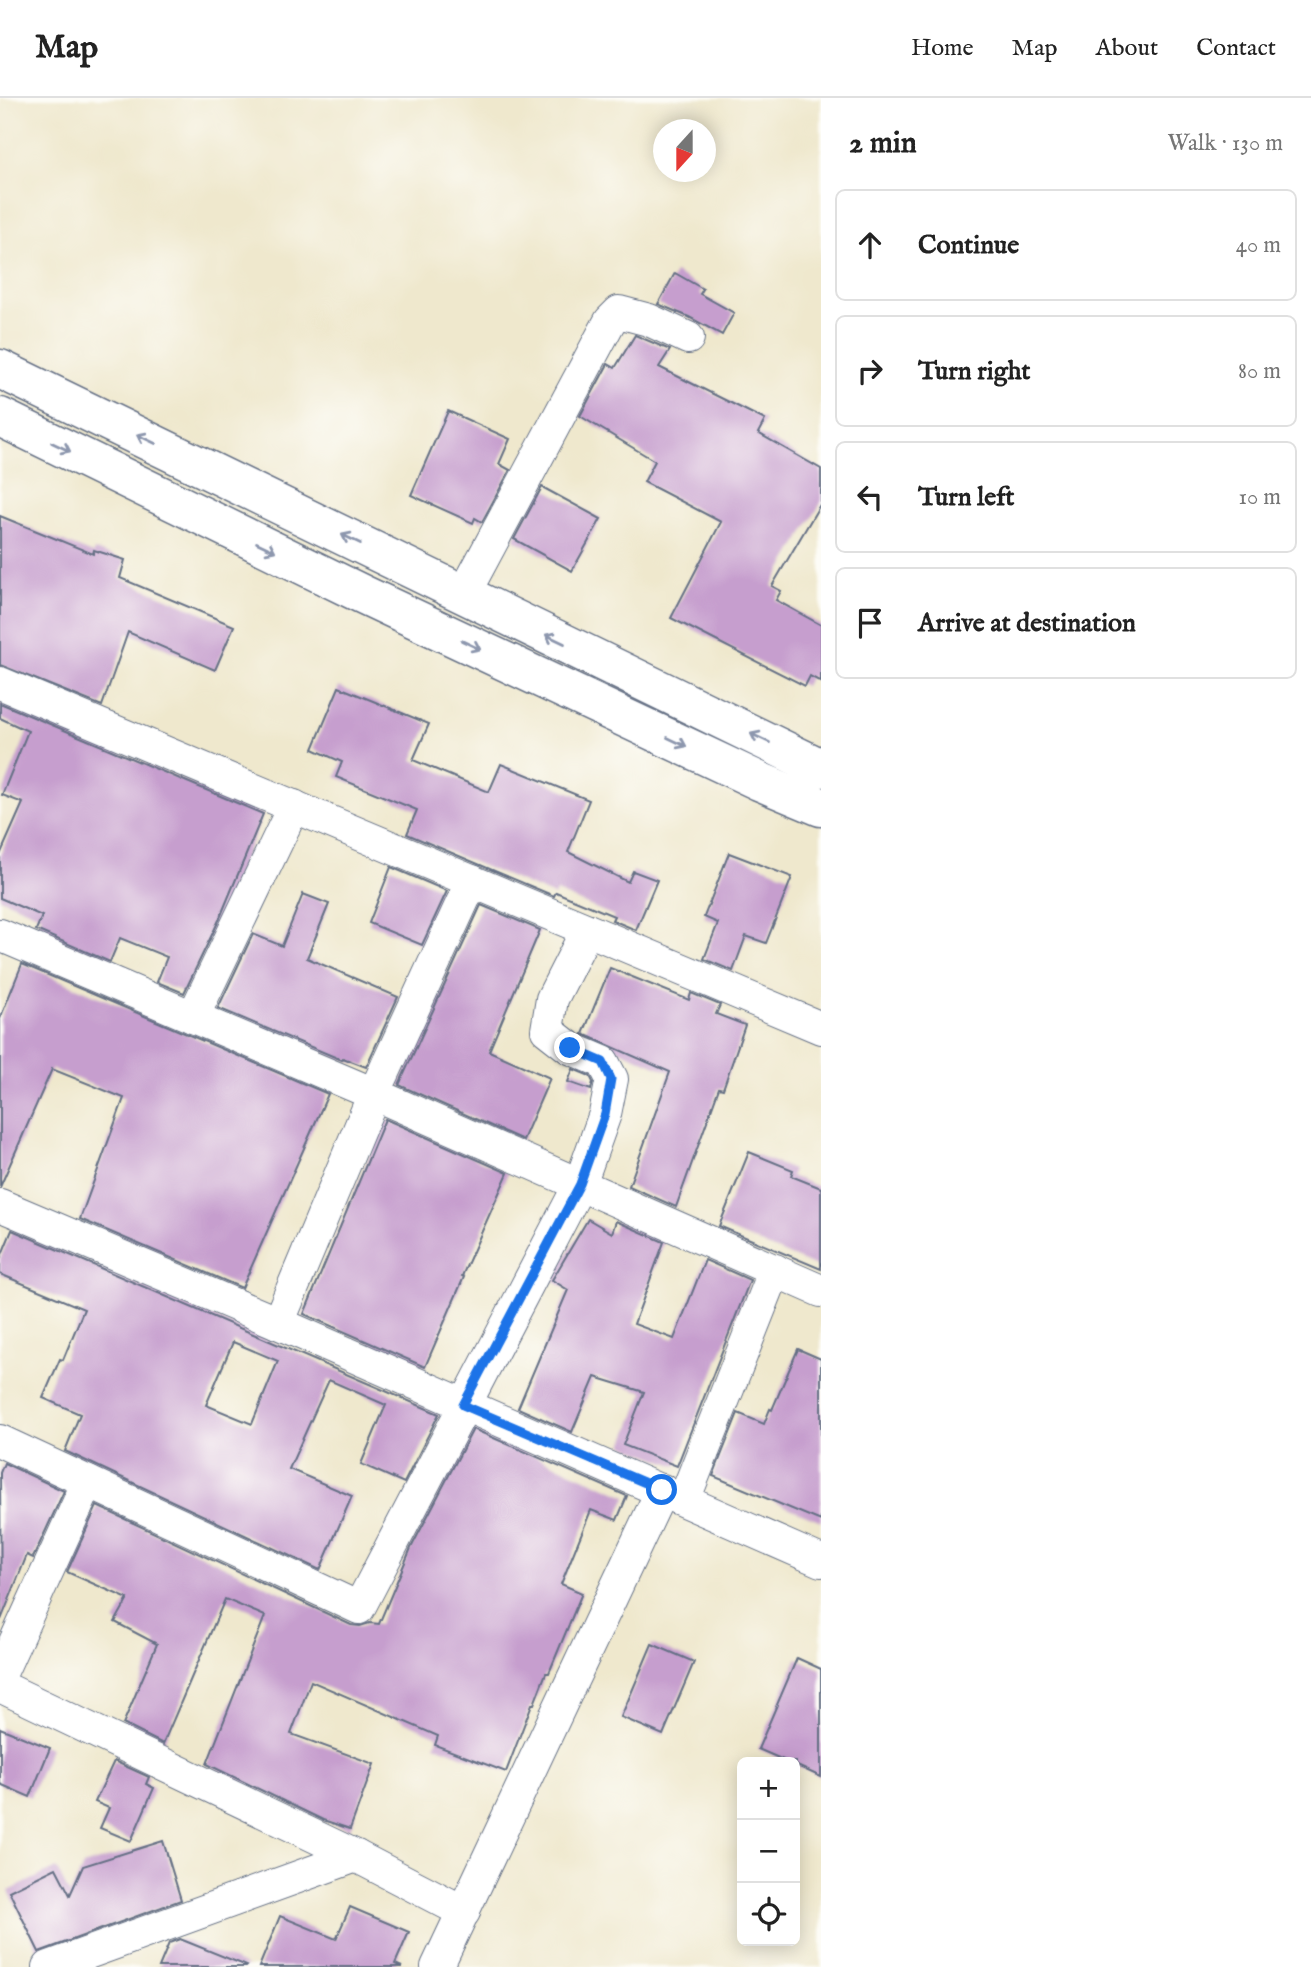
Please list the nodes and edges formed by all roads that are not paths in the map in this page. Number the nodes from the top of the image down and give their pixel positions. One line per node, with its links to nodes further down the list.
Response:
1 (688, 338): 4 (street)
2 (0, 369): 4 (main road, one-way to 2)
3 (0, 417): 8 (main road, one-way to 8)
4 (464, 594): 6 (main road, one-way to 4)
5 (0, 682): 7 (street)
6 (821, 768)
7 (294, 806): 9 (street); 12 (street)
8 (821, 807)
9 (472, 881): 10 (street); 14 (street)
10 (587, 930): 13 (street); 15 (street)
11 (0, 936): 12 (street)
12 (193, 1017): 14 (street)
13 (821, 1028)
14 (374, 1094): 15 (street); 19 (street)
15 (580, 1184): 17 (street); 20 (street)
16 (0, 1205): 19 (street)
17 (775, 1270): 18 (street); 23 (street)
18 (821, 1291)
19 (278, 1323): 20 (street)
20 (463, 1405): 22 (street); 23 (street)
21 (0, 1441): 22 (street)
22 (88, 1482): 25 (street)
23 (673, 1495): 24 (street); 28 (street)
24 (821, 1561)
25 (0, 1675)
26 (0, 1686): 27 (street)
27 (356, 1856): 28 (street); 29 (street)
28 (464, 1912): 30 (street)
29 (49, 1967)
30 (437, 1967)

